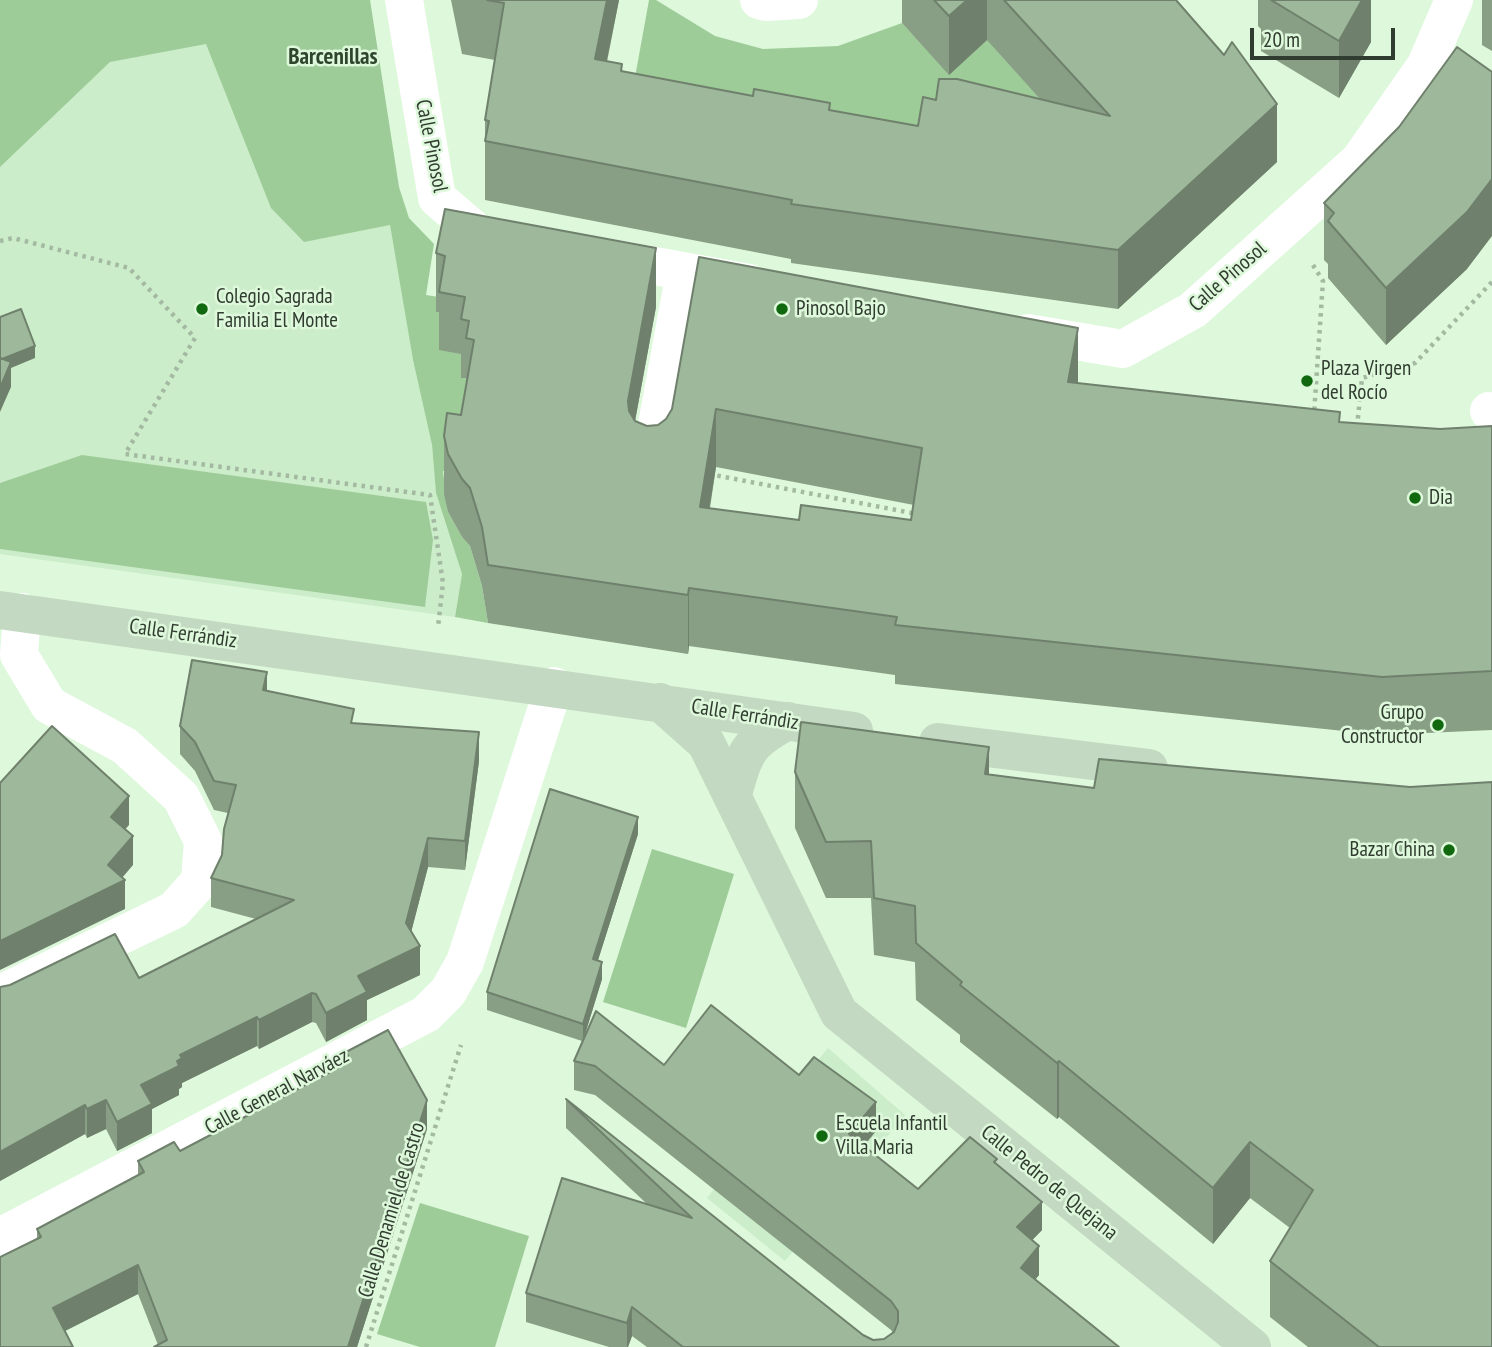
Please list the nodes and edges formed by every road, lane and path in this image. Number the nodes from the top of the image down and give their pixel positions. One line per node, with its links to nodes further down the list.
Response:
1 (404, 0): 6 (street, Calle Pinosol)
2 (759, 0): 3 (street)
3 (799, 0)
4 (1454, 0): 12 (street, Calle Pinosol)
5 (0, 241): 17 (path)
6 (534, 244)
7 (576, 252): 9 (street)
8 (1313, 265): 13 (path)
9 (685, 272): 11 (street); 15 (street)
10 (1492, 282): 14 (path)
11 (783, 290)
12 (987, 326)
13 (1313, 427)
14 (1356, 430)
15 (650, 463): 16 (path)
16 (924, 516)
17 (440, 610)
18 (11, 611): 19 (main road, Calle Ferrándiz); 24 (street)
19 (554, 687): 20 (main road, Calle Ferrándiz); 26 (street, Calle General Narváez)
20 (660, 702): 21 (main road, Calle Ferrándiz); 23 (main road, Calle Pedro de Quejana)
21 (788, 722): 22 (main road, Calle Ferrándiz); 23 (main road)
22 (1182, 771)
23 (733, 794): 28 (main road, Calle Pedro de Quejana)
24 (0, 994)
25 (448, 1083): 27 (path, Calle Denamiel de Castro)
26 (0, 1237)
27 (366, 1347)
28 (1252, 1347)

